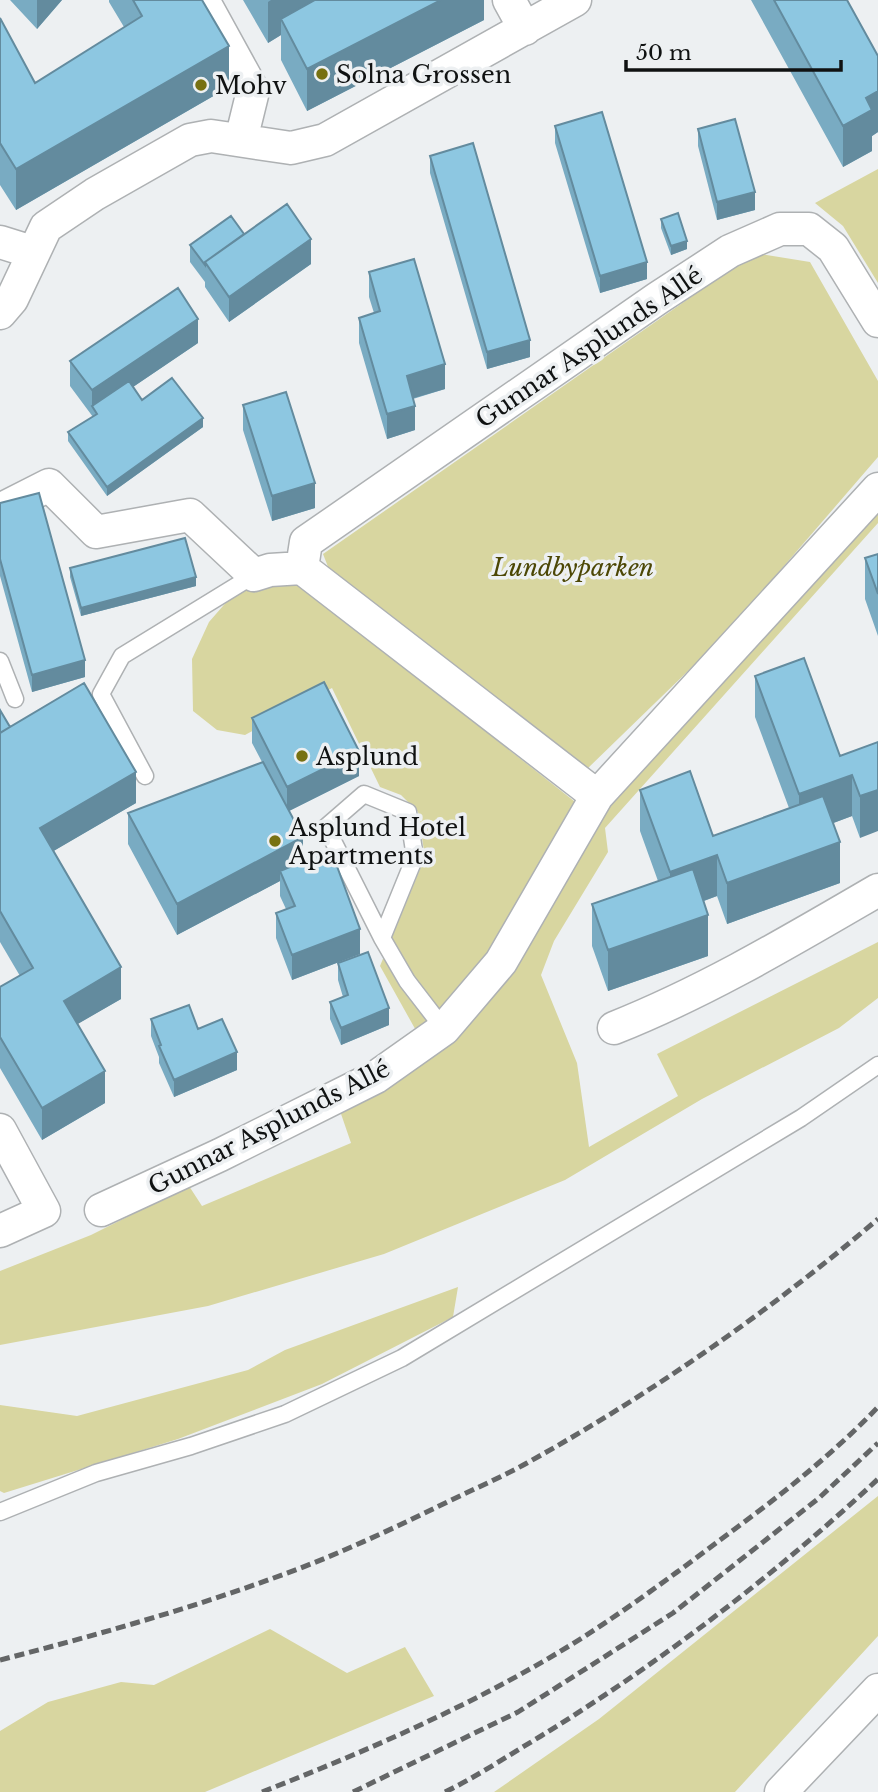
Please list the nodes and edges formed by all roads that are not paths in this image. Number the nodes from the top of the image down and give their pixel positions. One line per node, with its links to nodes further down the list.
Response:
1 (203, 0): 5 (street)
2 (509, 0): 4 (street)
3 (575, 0): 4 (street)
4 (525, 29): 5 (street)
5 (241, 140): 7 (street)
6 (0, 242): 7 (street)
7 (32, 252): 8 (street)
8 (0, 313)
9 (878, 321): 12 (street, Gunnar Asplunds Allé)
10 (878, 489): 17 (street, Gunnar Asplunds Allé)
11 (0, 510): 13 (street)
12 (302, 568): 13 (street); 17 (street)
13 (254, 575): 16 (lane)
14 (0, 661): 15 (lane)
15 (15, 699)
16 (145, 776)
17 (597, 796): 21 (street, Gunnar Asplunds Allé)
18 (878, 890): 20 (street)
19 (382, 938): 19 (lane); 21 (lane)
20 (614, 1028)
21 (444, 1029): 24 (street, Gunnar Asplunds Allé)
22 (878, 1065): 26 (lane)
23 (0, 1130): 25 (street)
24 (101, 1210)
25 (0, 1231)
26 (0, 1512)
27 (878, 1690): 28 (street)
28 (781, 1792)

